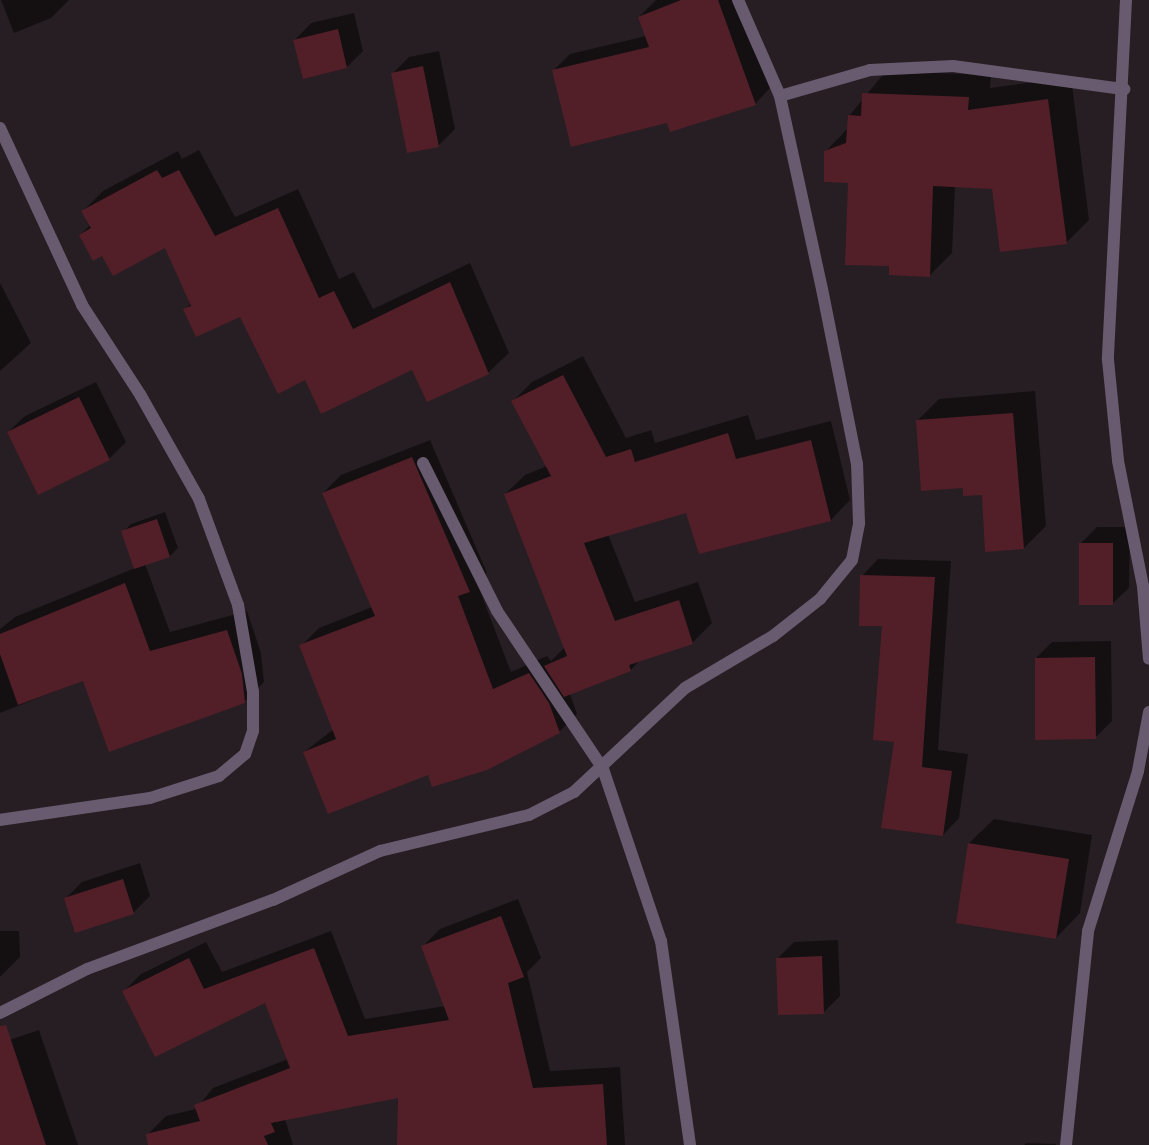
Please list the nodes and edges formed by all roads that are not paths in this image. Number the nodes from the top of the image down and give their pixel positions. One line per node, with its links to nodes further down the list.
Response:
1 (738, 0): 4 (street)
2 (1126, 0): 3 (street)
3 (1124, 89): 4 (street); 7 (street)
4 (780, 96): 9 (street)
5 (0, 128): 10 (street)
6 (423, 463): 9 (street)
7 (1149, 659)
8 (1149, 712): 13 (street)
9 (603, 769): 11 (street); 12 (street)
10 (0, 820)
11 (0, 1013)
12 (690, 1145)
13 (1066, 1145)

